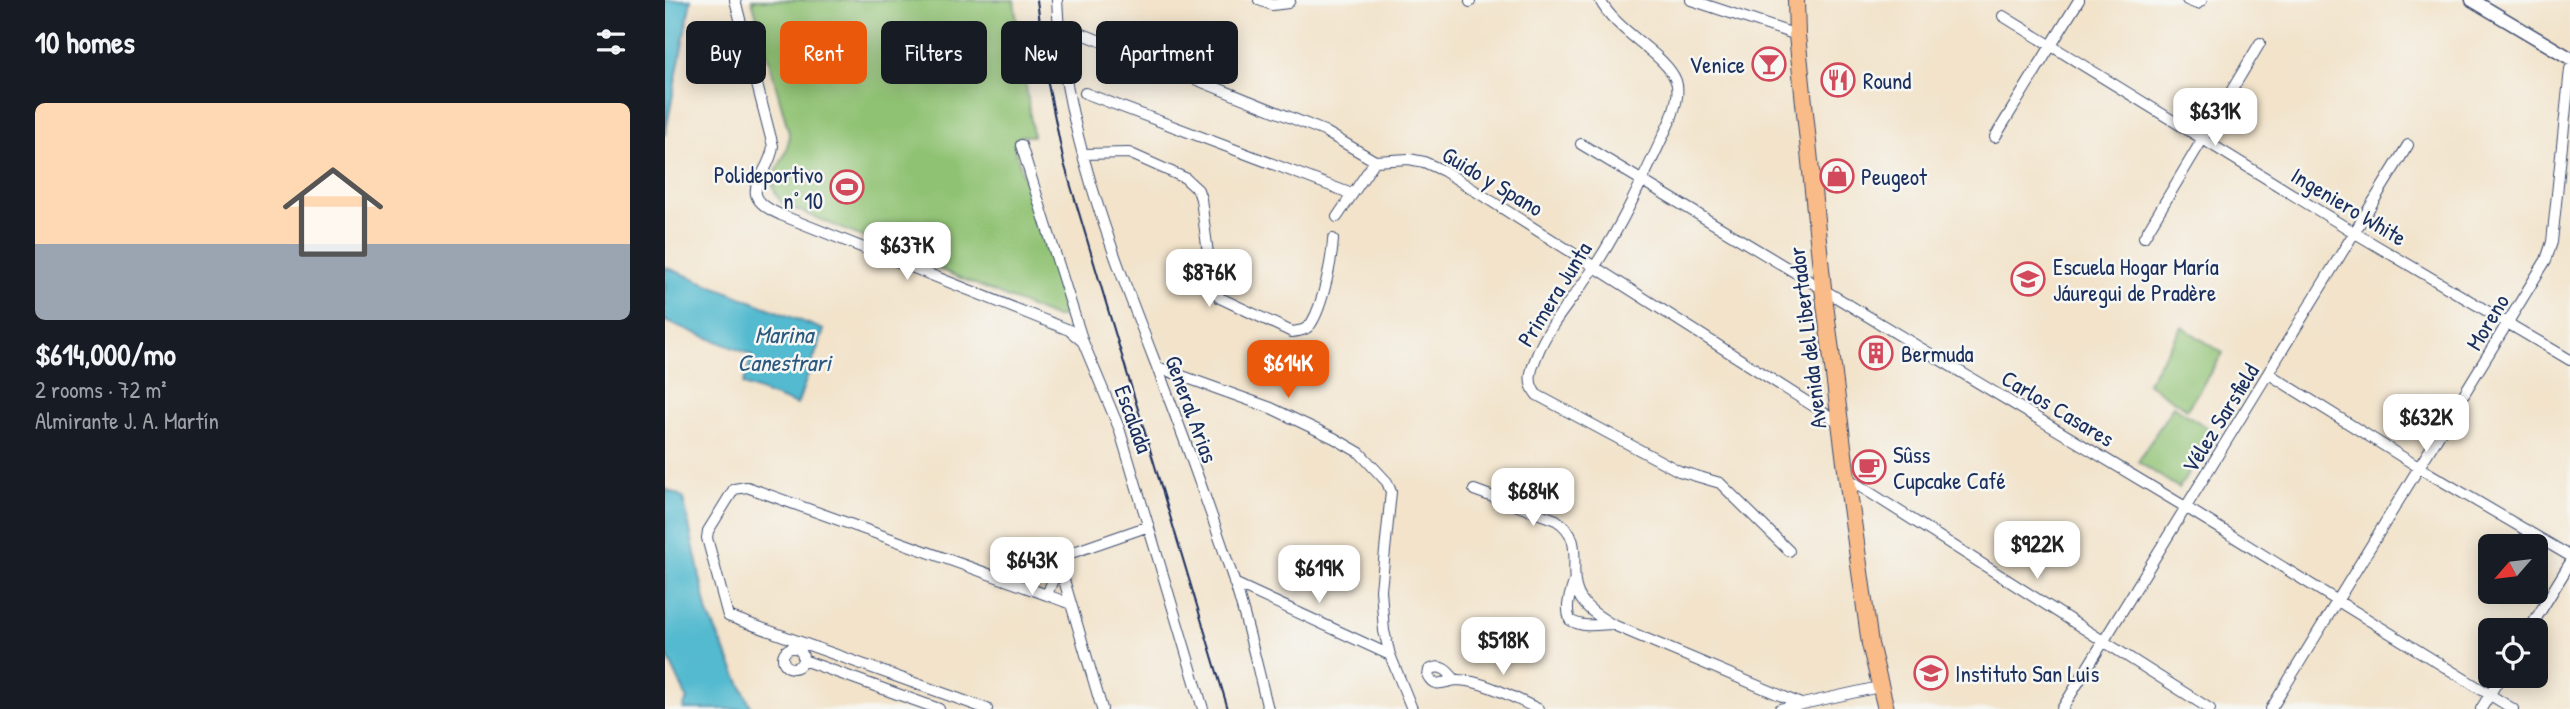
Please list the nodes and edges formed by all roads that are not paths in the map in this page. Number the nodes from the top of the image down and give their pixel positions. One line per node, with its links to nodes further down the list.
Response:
1 (735, 0): 38 (street)
2 (1056, 0): 13 (street, General Arias)
3 (1259, 0): 11 (street)
4 (1600, 0): 29 (street, Primera Junta)
5 (1691, 0): 15 (street)
6 (1796, 0): 15 (main road, Avenida del Libertador)
7 (2079, 0): 17 (street)
8 (2187, 0): 9 (street)
9 (2202, 0)
10 (2472, 0): 18 (street)
11 (1289, 1)
12 (2003, 16): 17 (street, Ingeniero White)
13 (1058, 21)
14 (1082, 34): 28 (street)
15 (1797, 35): 36 (main road, Avenida del Libertador)
16 (2260, 43): 23 (street)
17 (2050, 47): 22 (street); 23 (street, Ingeniero White)
18 (2570, 58)
19 (2570, 69): 37 (street, Moreno)
20 (1067, 84): 27 (street, General Arias)
21 (1085, 93): 30 (street)
22 (1995, 137)
23 (2202, 140): 32 (street, Ingeniero White); 33 (street)
24 (1581, 144): 29 (street, Carlos Casares)
25 (1021, 145): 38 (street, Escalada)
26 (2408, 145): 32 (street, Vélez Sarsfield)
27 (1083, 154): 34 (street); 40 (street, General Arias)
28 (1375, 161): 30 (street); 35 (street, Guido y Spano)
29 (1642, 180): 35 (street, Primera Junta); 36 (street, Carlos Casares)
30 (1352, 194): 31 (street)
31 (1337, 217)
32 (2355, 233): 37 (street, Ingeniero White); 41 (street, Vélez Sarsfield)
33 (2144, 237)
34 (1333, 239)
35 (1596, 266): 42 (street, Guido y Spano); 48 (street, Primera Junta)
36 (1823, 288): 42 (main road, Avenida del Libertador); 46 (street, Carlos Casares)
37 (2509, 324): 39 (street, Ingeniero White); 43 (street, Moreno)
38 (1083, 342): 47 (street, Escalada)
39 (2570, 360)
40 (1157, 367): 53 (street, General Arias); 60 (street)
41 (2269, 374): 43 (street); 46 (street, Vélez Sarsfield)
42 (1840, 423): 44 (main road, Avenida del Libertador)
43 (2420, 468): 49 (street); 55 (street, Moreno)
44 (1847, 478): 59 (street); 63 (main road, Avenida del Libertador)
45 (1474, 490): 52 (street)
46 (2187, 508): 55 (street, Carlos Casares); 59 (street, Vélez Sarsfield)
47 (1149, 526): 50 (street); 70 (street, Escalada)
48 (1789, 551)
49 (2570, 556)
50 (1059, 563): 54 (street); 56 (street)
51 (2570, 563): 57 (street)
52 (1575, 582): 58 (street); 58 (street)
53 (1234, 583): 60 (street); 71 (street, General Arias)
54 (1047, 595): 56 (street); 68 (street)
55 (2339, 601): 65 (street, Carlos Casares); 78 (street, Moreno)
56 (1071, 604): 69 (street)
57 (2536, 618)
58 (1611, 624): 66 (street)
59 (2104, 642): 76 (street, Vélez Sarsfield); 77 (street)
60 (1390, 655): 72 (street)
61 (803, 660): 67 (street)
62 (1455, 680): 73 (street)
63 (1879, 687): 66 (street); 75 (main road, Avenida del Libertador)
64 (2493, 688): 65 (street)
65 (2489, 695): 79 (street); 80 (street, Carlos Casares)
66 (1801, 704): 74 (street)
67 (939, 709)
68 (987, 709)
69 (1102, 709)
70 (1203, 709)
71 (1268, 709)
72 (1412, 709)
73 (1538, 709)
74 (1780, 709)
75 (1885, 709)
76 (2062, 709)
77 (2210, 709)
78 (2271, 709)
79 (2481, 709)
80 (2513, 709)

